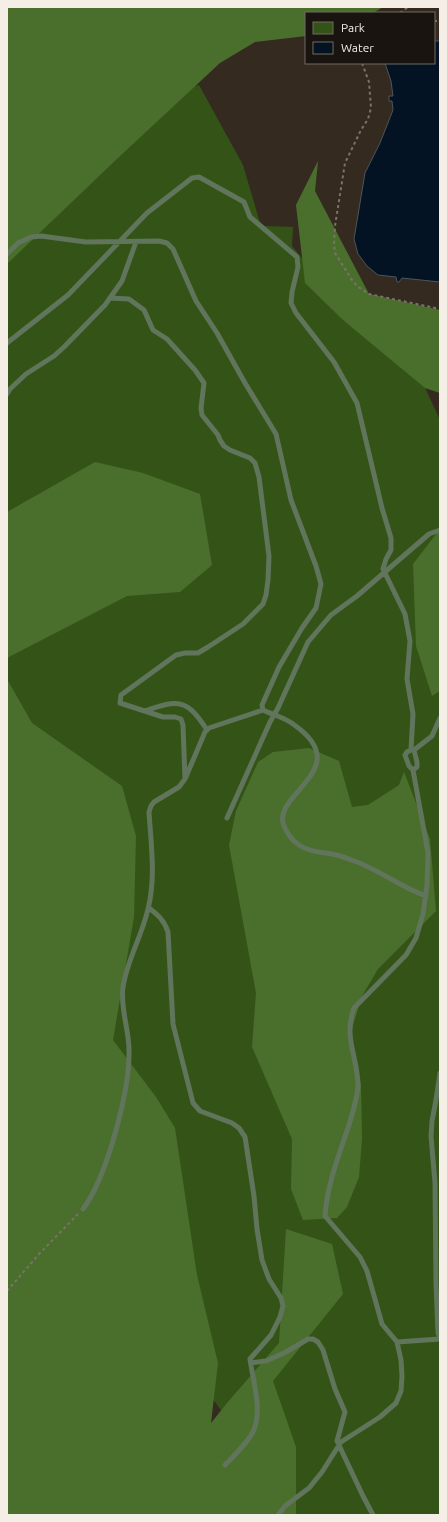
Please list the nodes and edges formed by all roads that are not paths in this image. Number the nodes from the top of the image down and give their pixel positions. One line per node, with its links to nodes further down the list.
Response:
1 (120, 242): 2 (lane); 3 (lane); 5 (lane); 8 (lane)
2 (136, 242): 4 (lane); 9 (lane)
3 (7, 254)
4 (110, 298): 6 (lane); 10 (lane)
5 (7, 343)
6 (7, 394)
7 (440, 530): 8 (lane)
8 (385, 572): 11 (lane); 14 (lane)
9 (263, 710): 11 (lane); 13 (lane)
10 (145, 711): 13 (lane); 16 (lane)
11 (274, 715): 17 (lane); 18 (lane)
12 (440, 718): 14 (lane)
13 (207, 730): 16 (lane)
14 (412, 750): 15 (lane); 15 (lane)
15 (413, 770): 18 (lane)
16 (185, 779): 19 (lane)
17 (227, 818)
18 (426, 896): 23 (lane)
19 (148, 908): 21 (lane); 24 (lane)
20 (440, 1073): 22 (lane)
21 (83, 1209)
22 (440, 1338): 23 (lane)
23 (397, 1342): 25 (lane)
24 (251, 1363): 25 (lane); 26 (lane)
25 (339, 1446): 27 (lane); 28 (lane)
26 (225, 1465)
27 (278, 1515)
28 (373, 1515)

